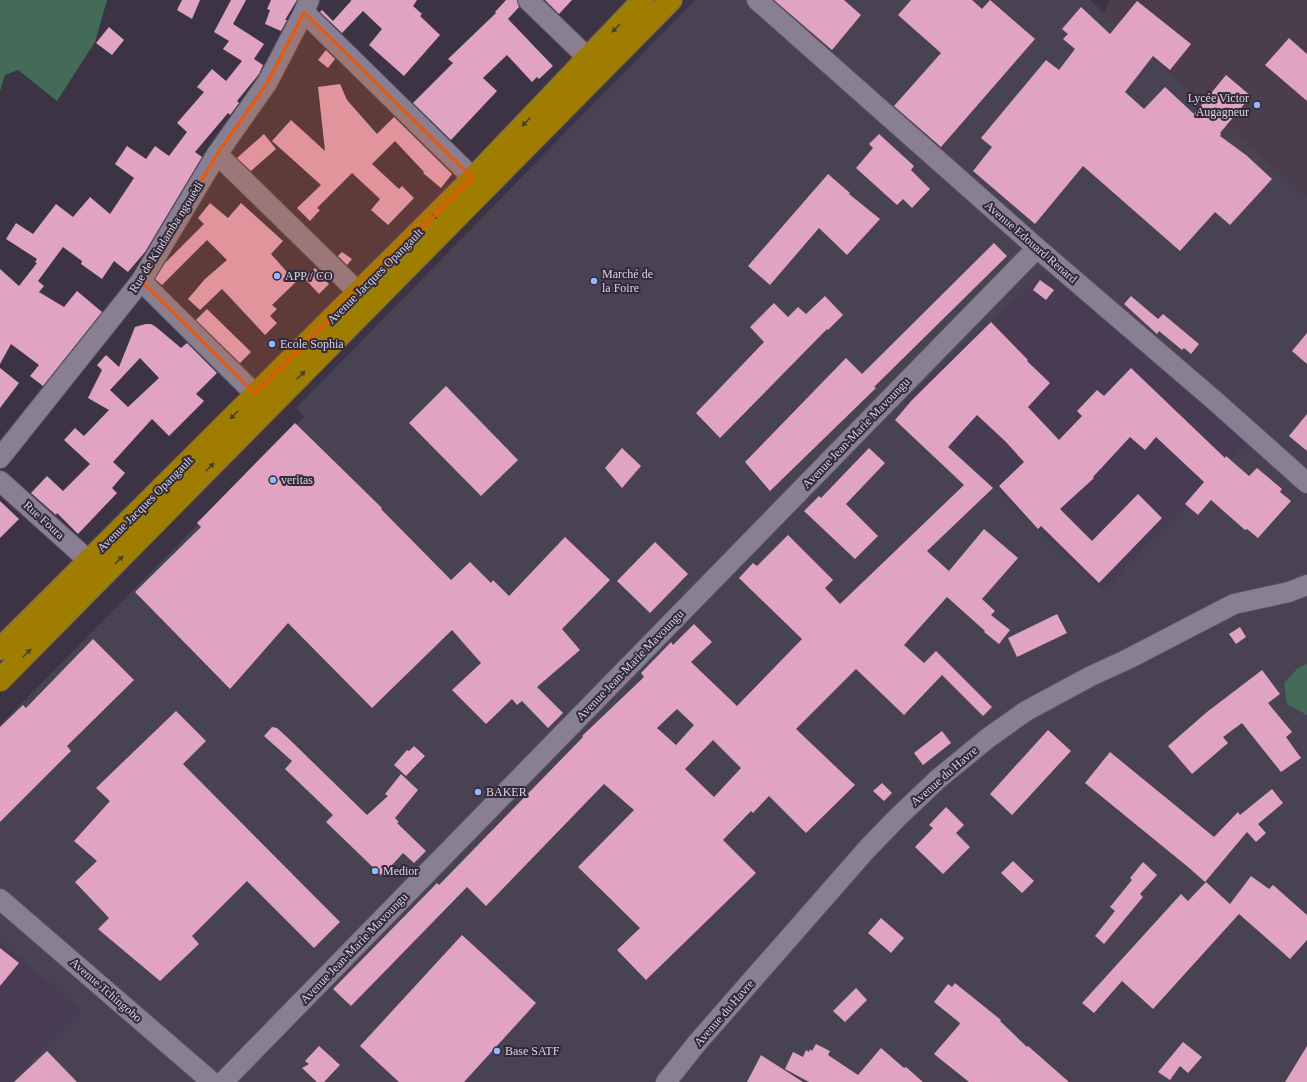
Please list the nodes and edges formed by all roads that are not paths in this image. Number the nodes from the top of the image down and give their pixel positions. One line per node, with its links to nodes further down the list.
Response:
1 (528, 0): 6 (street)
2 (643, 0): 6 (highway, Avenue Jacques Opangault, one-way to 6)
3 (671, 0): 19 (highway, one-way to 3)
4 (757, 0): 9 (street, Avenue Edouard Renard)
5 (306, 6): 7 (street, Rue de Kindamba ngouédi); 8 (street)
6 (588, 58): 8 (highway, Avenue Jacques Opangault, one-way to 8)
7 (217, 154): 10 (street, Rue de Kindamba ngouédi); 11 (street)
8 (473, 178): 11 (highway, Avenue Jacques Opangault, one-way to 11)
9 (1037, 248): 15 (street, Avenue Edouard Renard); 22 (street, Avenue Jean-Marie Mavoungu)
10 (141, 281): 12 (street); 13 (street, Rue de Kindamba ngouédi)
11 (358, 292): 12 (highway, Avenue Jacques Opangault)
12 (255, 394): 16 (highway, Avenue Jacques Opangault, one-way to 16)
13 (0, 458)
14 (0, 481): 16 (street, Rue Foura)
15 (1307, 484)
16 (88, 560): 18 (highway, Avenue Jacques Opangault)
17 (1307, 585): 23 (street, Avenue du Havre)
18 (0, 649)
19 (0, 680)
20 (0, 899): 21 (street, Avenue Tchingobo)
21 (212, 1082)
22 (223, 1082)
23 (666, 1082)

